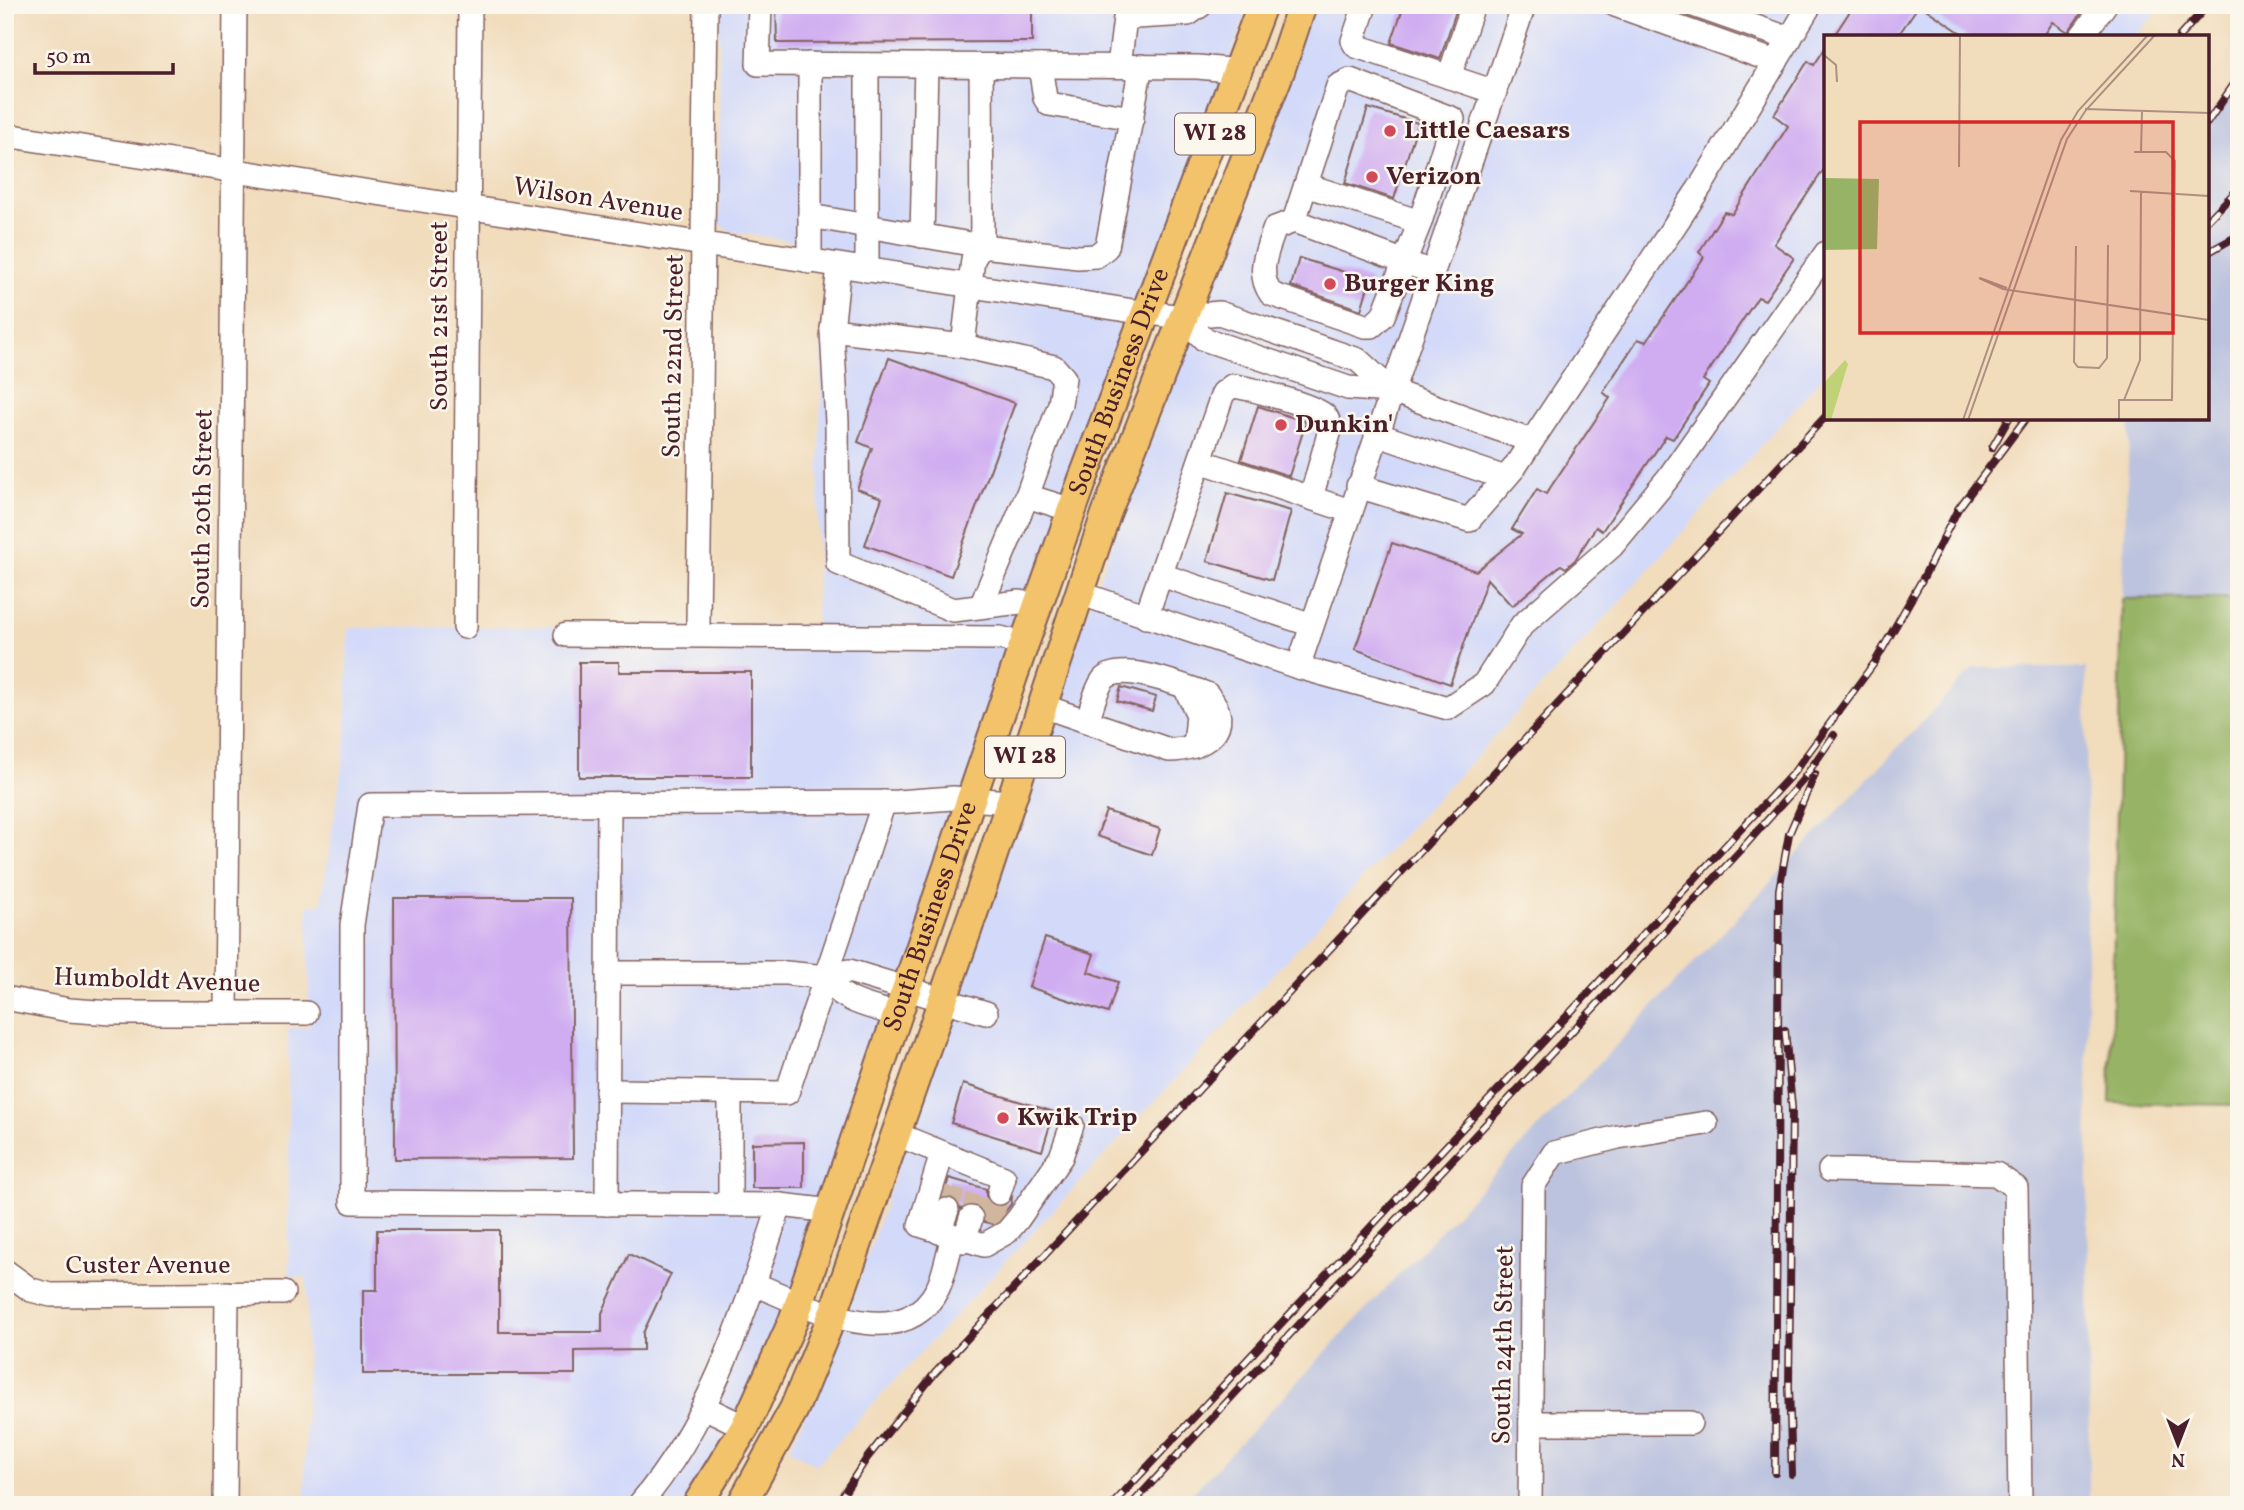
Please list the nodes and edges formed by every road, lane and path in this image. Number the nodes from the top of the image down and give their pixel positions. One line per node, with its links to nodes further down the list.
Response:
1 (235, 5): 32 (street, South 20th Street)
2 (471, 5): 34 (street, South 21st Street)
3 (706, 5): 40 (street, South 22nd Street)
4 (760, 5): 19 (street)
5 (1201, 5): 15 (street)
6 (1262, 5): 25 (main road, South Business Drive / WI 28)
7 (1302, 5): 50 (main road, South Business Drive / WI 28)
8 (1365, 5): 26 (street)
9 (1473, 5): 26 (street)
10 (1524, 5): 27 (street)
11 (1615, 5): 18 (street)
12 (1693, 5): 17 (street)
13 (1810, 5): 17 (street)
14 (2105, 5): 16 (street)
15 (1125, 8): 24 (street)
16 (2082, 35)
17 (1790, 38): 18 (street)
18 (1776, 62): 55 (street)
19 (810, 64): 20 (street); 35 (street)
20 (867, 65): 21 (street); 38 (street)
21 (926, 65): 22 (street); 39 (street)
22 (981, 65): 23 (street); 41 (street)
23 (1040, 66): 24 (street); 28 (street)
24 (1130, 66): 25 (street); 28 (street)
25 (1239, 71): 49 (main road, South Business Drive / WI 28)
26 (1449, 77): 27 (street)
27 (1494, 92): 30 (street)
28 (1132, 118): 41 (street)
29 (1453, 119): 30 (street); 33 (street); 37 (street)
30 (1482, 128): 47 (street)
31 (5, 135): 32 (street, Wilson Avenue)
32 (234, 171): 34 (street, Wilson Avenue); 85 (street, South 20th Street)
33 (1306, 185): 36 (street); 37 (street)
34 (469, 208): 40 (street, Wilson Avenue); 70 (street, South 21st Street)
35 (810, 216): 38 (street); 43 (street)
36 (1294, 221): 44 (street); 44 (street)
37 (1420, 222): 44 (street)
38 (867, 226): 39 (street); 46 (street)
39 (922, 236): 41 (street)
40 (704, 245): 43 (street, Wilson Avenue); 68 (street, South 22nd Street)
41 (982, 246): 48 (street)
42 (1824, 256): 73 (street)
43 (810, 262): 45 (street, Wilson Avenue)
44 (1404, 262): 47 (street)
45 (839, 266): 46 (street, Wilson Avenue); 51 (street)
46 (867, 270): 48 (street, Wilson Avenue)
47 (1433, 272): 53 (street)
48 (970, 285): 49 (street, Wilson Avenue); 52 (street)
49 (1146, 313): 50 (street, Wilson Avenue); 61 (main road, South Business Drive / WI 28)
50 (1182, 317): 53 (street, Wilson Avenue); 64 (main road, South Business Drive / WI 28)
51 (832, 330): 52 (street); 65 (street)
52 (963, 346): 59 (street)
53 (1392, 391): 54 (street); 55 (street)
54 (1376, 434): 57 (street); 58 (street)
55 (1531, 442): 57 (street)
56 (1200, 461): 60 (street); 60 (street); 63 (street)
57 (1505, 478): 58 (street)
58 (1358, 486): 62 (street)
59 (1027, 496): 61 (street); 65 (street)
60 (1311, 498): 62 (street)
61 (1072, 510): 66 (main road, South Business Drive / WI 28)
62 (1350, 511): 69 (street)
63 (1161, 575): 67 (street); 69 (street)
64 (1079, 593): 67 (street); 74 (main road, South Business Drive / WI 28)
65 (982, 604): 66 (street)
66 (1038, 605): 72 (main road, South Business Drive / WI 28)
67 (1146, 617): 73 (street)
68 (698, 624)
69 (1312, 625): 73 (street)
70 (465, 627)
71 (566, 635): 72 (street)
72 (1024, 644): 76 (main road, South Business Drive / WI 28)
73 (1298, 667)
74 (1043, 706): 75 (street); 78 (main road, South Business Drive / WI 28)
75 (1087, 720): 75 (street)
76 (972, 798): 77 (street); 78 (street); 82 (main road, South Business Drive / WI 28)
77 (884, 802): 79 (street); 81 (street)
78 (1011, 802): 84 (main road, South Business Drive / WI 28)
79 (609, 804): 80 (street); 97 (street)
80 (608, 973): 81 (street); 89 (street)
81 (826, 977): 82 (street); 88 (street); 90 (street)
82 (907, 989): 84 (street); 88 (main road, South Business Drive / WI 28)
83 (5, 998): 85 (street, Humboldt Avenue)
84 (943, 1000): 87 (street); 93 (main road, South Business Drive / WI 28)
85 (226, 1013): 86 (street, Humboldt Avenue)
86 (306, 1013)
87 (986, 1013)
88 (898, 1015): 101 (main road, South Business Drive / WI 28)
89 (607, 1091): 90 (street); 97 (street)
90 (730, 1092): 98 (street)
91 (1706, 1122): 110 (street, South 24th Street)
92 (1072, 1125): 96 (street)
93 (896, 1135): 94 (street); 108 (main road, South Business Drive / WI 28)
94 (942, 1154): 96 (street); 102 (street)
95 (1830, 1170): 118 (street)
96 (1034, 1194): 102 (street)
97 (607, 1204): 98 (street)
98 (730, 1204): 99 (street)
99 (780, 1205): 101 (street); 104 (street)
100 (947, 1210): 102 (street)
101 (832, 1212): 107 (main road, South Business Drive / WI 28)
102 (967, 1233): 108 (street)
103 (11, 1277): 105 (street, Custer Avenue)
104 (754, 1284): 107 (street); 109 (street)
105 (227, 1293): 106 (street, Custer Avenue); 113 (street)
106 (282, 1293)
107 (800, 1302): 108 (street); 112 (main road, South Business Drive / WI 28)
108 (833, 1314): 116 (main road, South Business Drive / WI 28)
109 (704, 1407): 112 (street); 114 (street)
110 (1531, 1423): 111 (street); 117 (street, South 24th Street)
111 (1690, 1423)
112 (745, 1427): 115 (main road, South Business Drive / WI 28)
113 (225, 1505)
114 (639, 1505)
115 (697, 1505)
116 (741, 1505)
117 (1530, 1505)
118 (2020, 1505)

